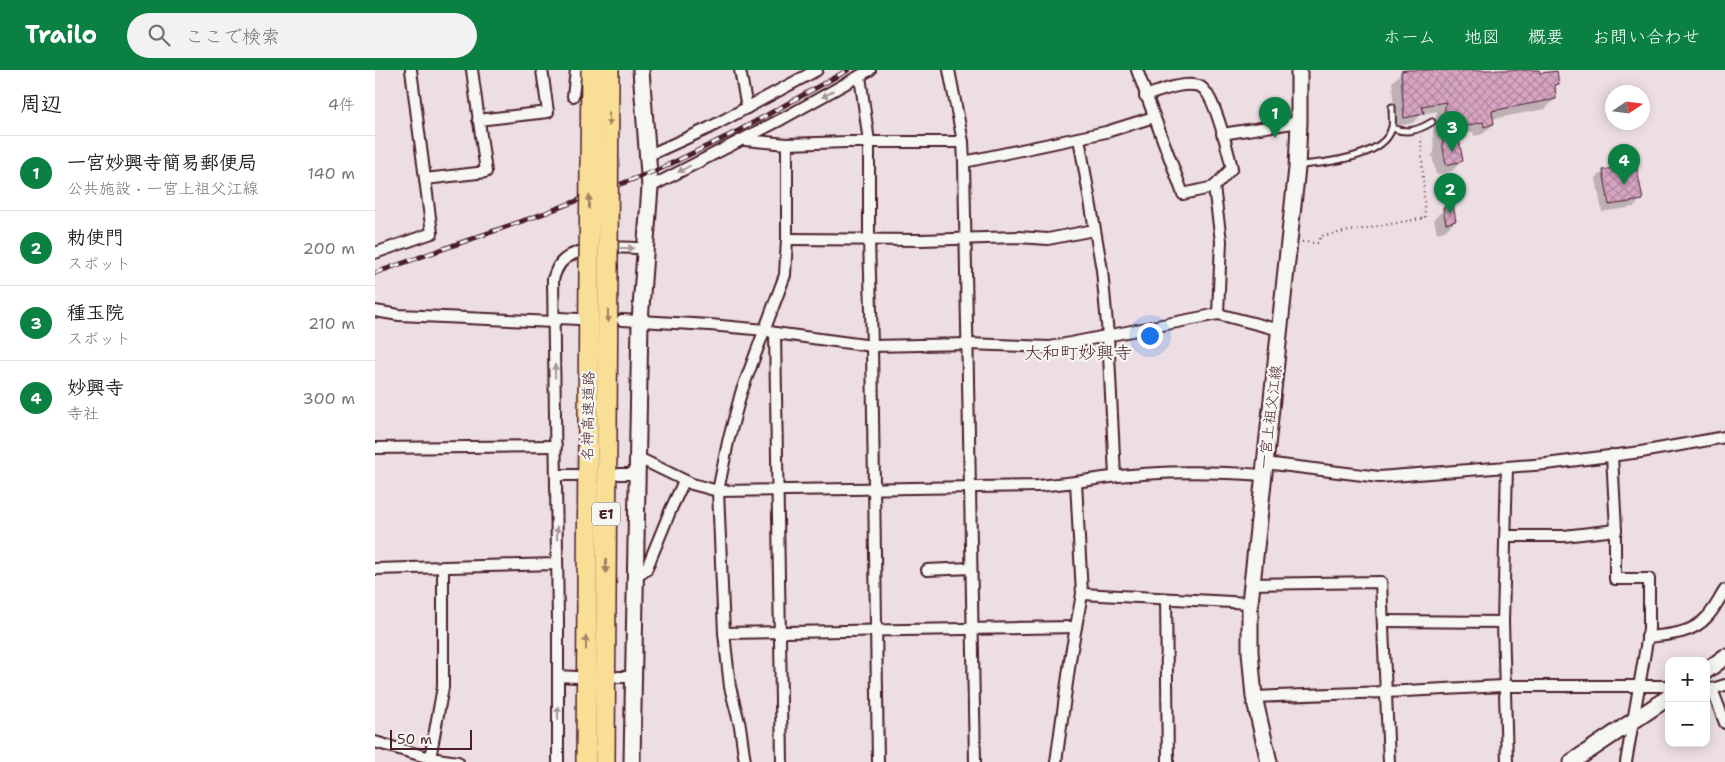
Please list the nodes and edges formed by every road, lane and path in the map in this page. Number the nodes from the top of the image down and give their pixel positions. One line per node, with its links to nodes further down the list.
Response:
1 (411, 70): 34 (street)
2 (472, 70): 20 (street)
3 (542, 70): 20 (street)
4 (576, 70): 15 (street)
5 (591, 70): 114 (highway, 名神高速道路 / E1, one-way to 5, bridge)
6 (609, 70): 115 (highway, 名神高速道路 / E1, one-way to 115, bridge)
7 (641, 70): 31 (street)
8 (740, 70): 17 (street)
9 (817, 70): 17 (street)
10 (870, 70): 14 (street)
11 (949, 70): 29 (street)
12 (1137, 70): 16 (street)
13 (1299, 70): 21 (street, 一宮上祖父江線)
14 (860, 76): 27 (street, one-way to 27); 28 (street)
15 (573, 96)
16 (1145, 96): 19 (street); 25 (street)
17 (747, 108): 31 (street)
18 (1392, 108): 23 (lane)
19 (1154, 117): 26 (street); 36 (street)
20 (478, 120): 34 (street)
21 (1299, 122): 25 (street); 33 (street, 一宮上祖父江線)
22 (1432, 122): 24 (lane)
23 (1392, 128): 24 (lane); 33 (lane)
24 (1421, 129): 41 (path)
25 (1223, 134): 36 (street)
26 (1079, 138): 32 (street); 37 (street)
27 (744, 140): 30 (street); 35 (street, one-way to 35)
28 (869, 142): 29 (street); 30 (street); 40 (street)
29 (963, 142): 32 (street)
30 (787, 144): 39 (street)
31 (647, 156): 35 (street)
32 (964, 162): 38 (street)
33 (1297, 168): 41 (street, 一宮上祖父江線)
34 (425, 180): 43 (street)
35 (650, 187): 42 (street)
36 (1214, 187): 45 (street)
37 (1094, 230): 38 (street); 52 (street)
38 (966, 238): 40 (street); 53 (street)
39 (787, 239): 40 (street); 51 (street)
40 (869, 240): 54 (street)
41 (1290, 241): 50 (street, 一宮上祖父江線)
42 (645, 248): 48 (street); 49 (street, one-way to 42)
43 (375, 253)
44 (375, 311): 49 (street)
45 (1218, 314): 50 (street); 52 (street)
46 (577, 319): 49 (street)
47 (622, 320): 48 (street)
48 (640, 321): 51 (street); 59 (street)
49 (554, 322): 56 (street, one-way to 49)
50 (1280, 330): 61 (street, 一宮上祖父江線)
51 (770, 332): 54 (street); 70 (street); 71 (street)
52 (1108, 335): 53 (street); 65 (street)
53 (968, 344): 54 (street); 68 (street)
54 (872, 346): 69 (street)
55 (1725, 437): 58 (street)
56 (556, 446): 57 (street); 63 (street)
57 (375, 448)
58 (1612, 455): 60 (street); 72 (street)
59 (637, 467): 62 (street); 66 (street); 79 (street)
60 (1507, 468): 61 (street); 73 (street)
61 (1264, 469): 65 (street); 80 (street, 一宮上祖父江線)
62 (619, 474)
63 (557, 475): 64 (street); 74 (street, one-way to 63)
64 (576, 475)
65 (1115, 476): 67 (street)
66 (684, 481): 70 (street); 79 (street)
67 (1077, 482): 68 (street); 82 (street)
68 (970, 487): 69 (street); 76 (street)
69 (875, 489): 71 (street); 89 (street)
70 (718, 491): 71 (street); 91 (street)
71 (778, 491): 90 (street)
72 (1616, 530): 73 (street); 92 (street)
73 (1505, 536): 86 (street)
74 (557, 564): 75 (street); 95 (street)
75 (443, 568): 77 (street); 111 (street)
76 (971, 568): 78 (street); 87 (street)
77 (375, 569)
78 (927, 570)
79 (636, 577): 98 (street)
80 (1252, 584): 84 (street, 一宮上祖父江線); 85 (street)
81 (1725, 590): 92 (street)
82 (1082, 594): 83 (street); 88 (street)
83 (1166, 599): 84 (street); 122 (street)
84 (1250, 603): 106 (street, 一宮上祖父江線)
85 (1383, 621): 86 (street); 105 (street)
86 (1503, 622): 100 (street)
87 (973, 628): 88 (street); 89 (street); 120 (street)
88 (1076, 628): 121 (street)
89 (877, 631): 90 (street); 119 (street)
90 (781, 632): 91 (street); 118 (street)
91 (724, 634): 117 (street)
92 (1647, 637): 102 (street)
93 (1725, 657): 94 (street)
94 (1710, 668)
95 (558, 676): 96 (street); 113 (street, one-way to 95)
96 (576, 677)
97 (618, 677): 98 (street)
98 (633, 677): 116 (street)
99 (1725, 684): 103 (street)
100 (1503, 686): 102 (street); 105 (street); 125 (street)
101 (1665, 686): 102 (street)
102 (1638, 687): 108 (street)
103 (1710, 688)
104 (1710, 690): 109 (street)
105 (1387, 692): 106 (street); 124 (street)
106 (1254, 697): 123 (street, 一宮上祖父江線)
107 (1665, 700): 108 (street)
108 (1633, 721): 126 (street); 127 (street)
109 (1725, 723)
110 (375, 742): 111 (street)
111 (424, 758): 112 (street)
112 (458, 762)
113 (558, 762)
114 (586, 762)
115 (605, 762)
116 (632, 762)
117 (745, 762)
118 (782, 762)
119 (878, 762)
120 (975, 762)
121 (1056, 762)
122 (1168, 762)
123 (1269, 762)
124 (1389, 762)
125 (1507, 762)
126 (1572, 762)
127 (1626, 762)

